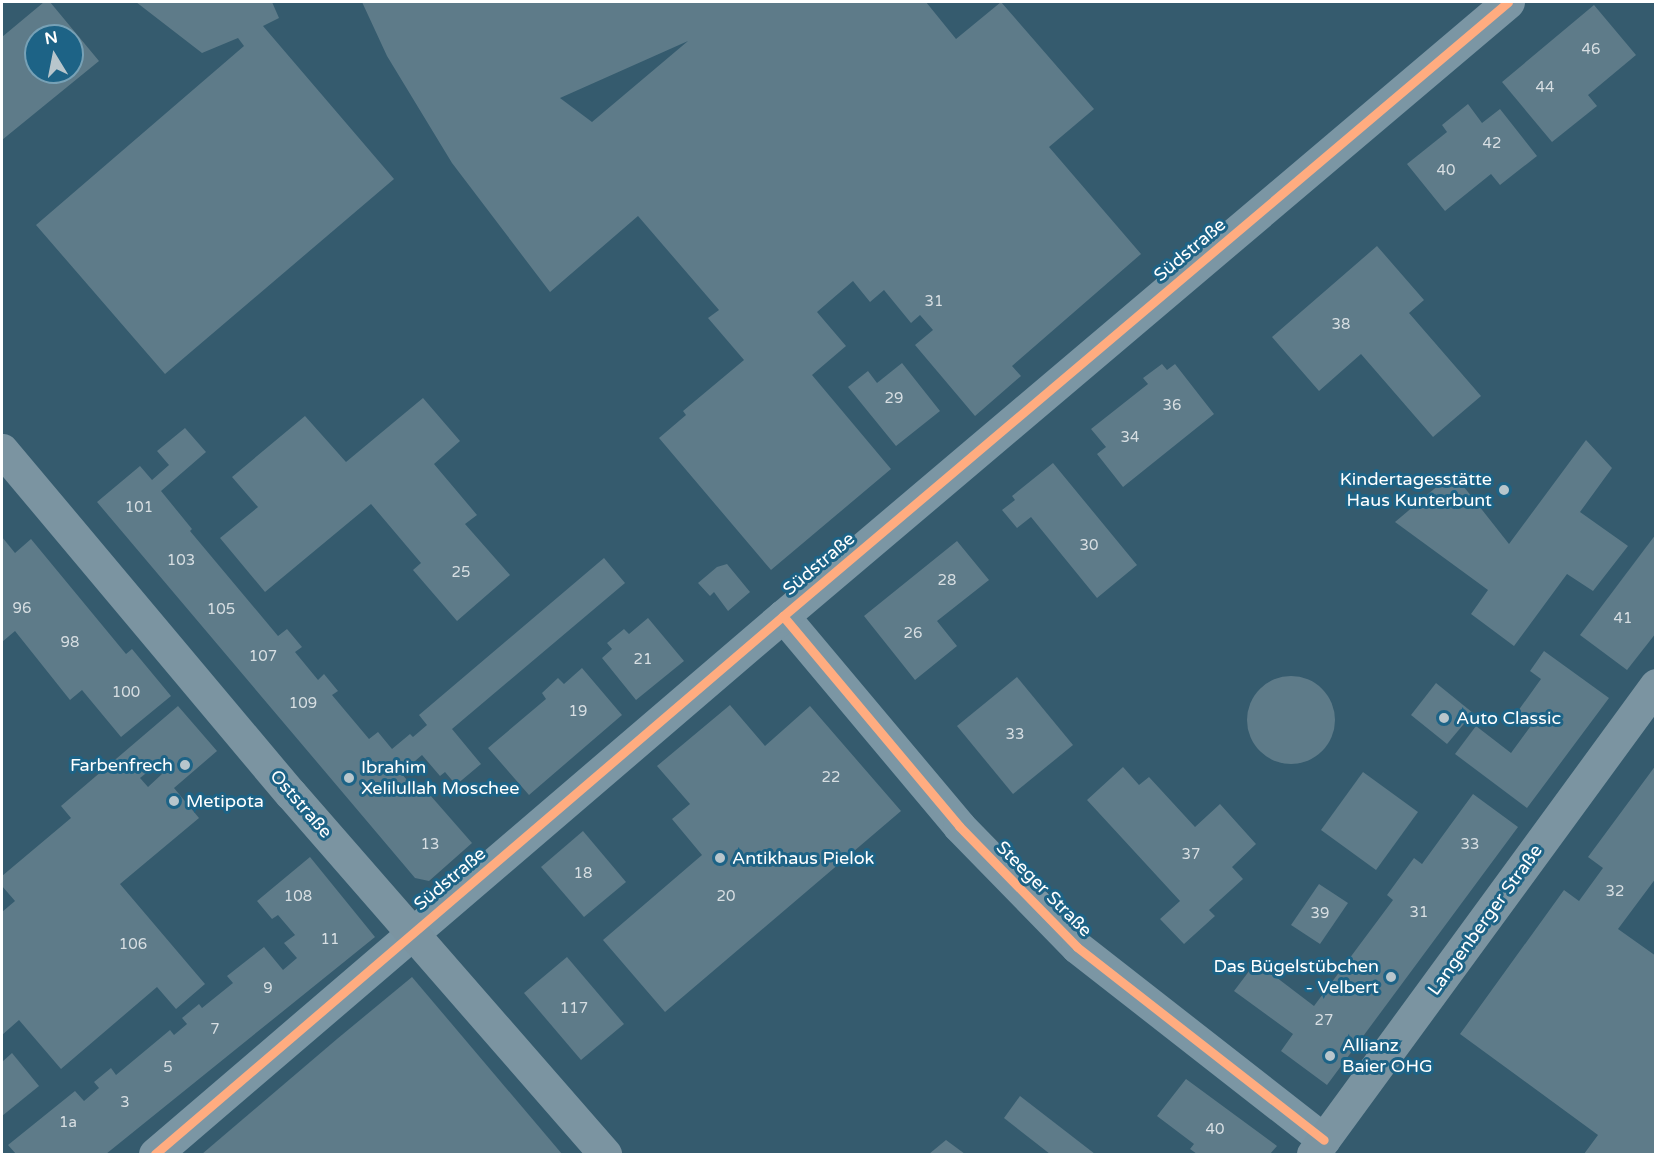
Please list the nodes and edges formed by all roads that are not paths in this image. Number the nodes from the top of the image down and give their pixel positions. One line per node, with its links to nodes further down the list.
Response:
1 (1508, 2): 3 (street, Südstraße)
2 (2, 450): 5 (main road, Oststraße)
3 (783, 616): 5 (street, Südstraße); 6 (street, Steeger Straße)
4 (1656, 685): 6 (main road, Langenberger Straße)
5 (413, 932): 7 (street, Südstraße); 8 (main road, Oststraße)
6 (1318, 1148)
7 (155, 1155)
8 (605, 1155)

